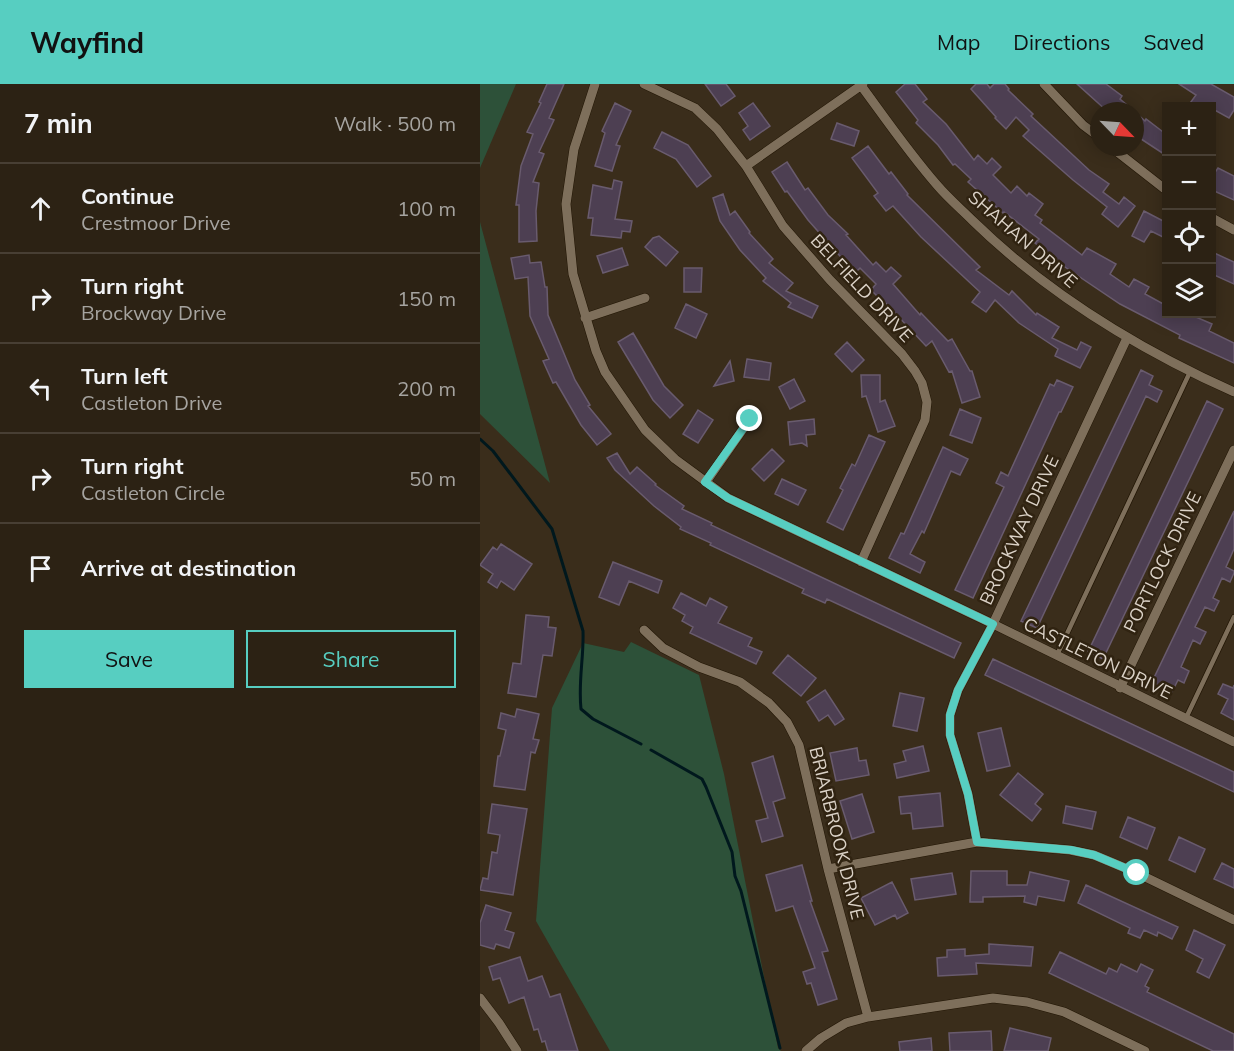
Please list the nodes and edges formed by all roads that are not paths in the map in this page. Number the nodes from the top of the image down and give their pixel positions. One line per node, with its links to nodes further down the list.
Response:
1 (595, 84): 12 (street, CASTLETON DRIVE)
2 (644, 84): 7 (street, BELFIELD DRIVE)
3 (861, 84): 7 (street); 13 (street, SHAHAN DRIVE)
4 (1044, 84): 5 (street)
5 (1090, 129)
6 (1123, 156): 8 (street)
7 (746, 166): 19 (street, BELFIELD DRIVE)
8 (1162, 186)
9 (1216, 220): 10 (street)
10 (1234, 230)
11 (645, 298): 12 (street)
12 (585, 318): 18 (street, CASTLETON DRIVE)
13 (1127, 338): 14 (street, SHAHAN DRIVE); 21 (street, BROCKWAY DRIVE)
14 (1190, 372): 15 (street, SHAHAN DRIVE); 23 (lane)
15 (1234, 392)
16 (750, 419): 18 (street)
17 (1234, 450): 24 (street, PORTLOCK DRIVE)
18 (705, 482): 19 (street, CASTLETON DRIVE)
19 (861, 561): 21 (street, CASTLETON DRIVE)
20 (1234, 617): 25 (lane)
21 (993, 624): 23 (street, CASTLETON DRIVE); 27 (street, BROCKWAY DRIVE)
22 (644, 630): 28 (street, BRIARBROOK DRIVE)
23 (1056, 656): 24 (street, CASTLETON DRIVE)
24 (1120, 688): 25 (street, CASTLETON DRIVE)
25 (1186, 719): 26 (street, CASTLETON DRIVE)
26 (1234, 742)
27 (977, 842): 28 (street); 29 (street)
28 (828, 869): 31 (street, BRIARBROOK DRIVE)
29 (1234, 920)
30 (480, 998): 32 (street)
31 (868, 1017): 33 (street); 34 (street)
32 (517, 1051)
33 (806, 1051)
34 (1145, 1051)

